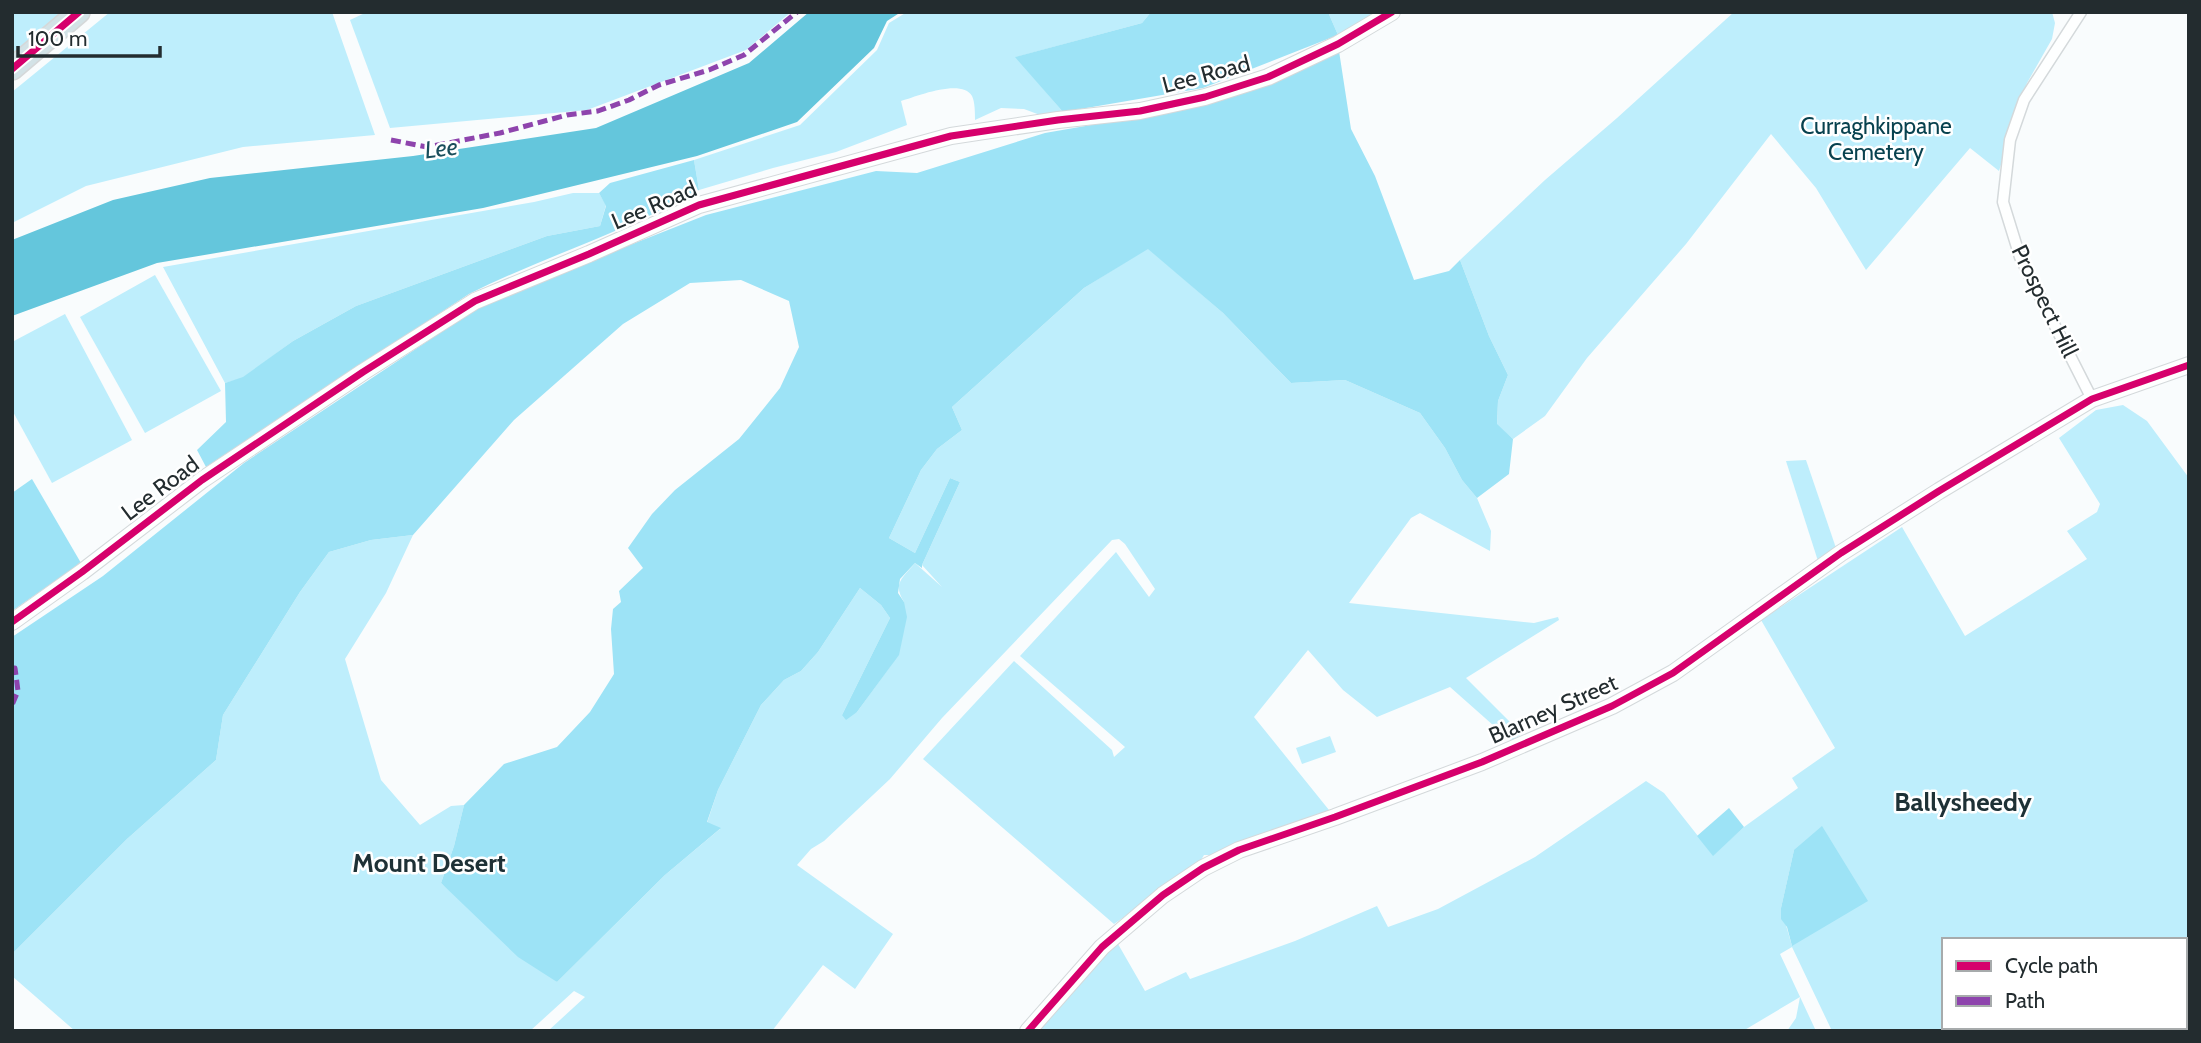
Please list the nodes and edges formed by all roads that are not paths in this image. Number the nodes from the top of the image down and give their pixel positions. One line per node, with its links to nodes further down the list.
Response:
1 (79, 12): 4 (highway)
2 (1392, 12): 7 (street, Lee Road)
3 (2081, 12): 6 (street, Prospect Hill)
4 (12, 69)
5 (2189, 365): 6 (street, Blarney Street)
6 (2092, 399): 8 (street, Blarney Street)
7 (12, 622)
8 (1028, 1031)

